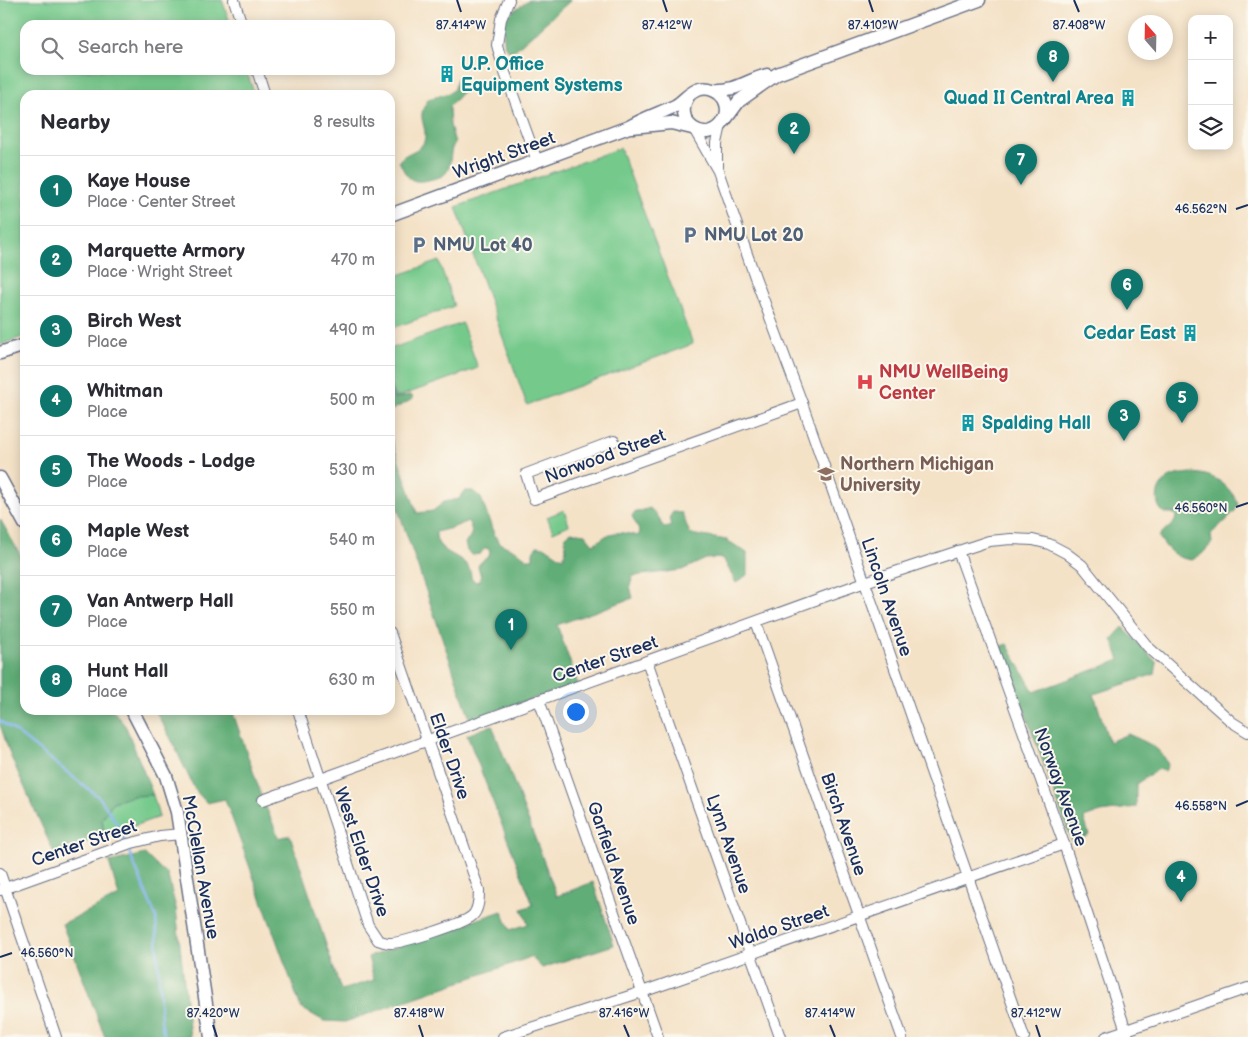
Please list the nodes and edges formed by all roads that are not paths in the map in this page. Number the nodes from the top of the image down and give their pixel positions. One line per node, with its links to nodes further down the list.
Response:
1 (234, 0): 4 (street)
2 (509, 0): 13 (street)
3 (979, 0): 5 (main road)
4 (240, 20)
5 (777, 74): 8 (main road); 10 (main road)
6 (259, 75): 7 (street)
7 (263, 90)
8 (713, 90): 9 (main road); 10 (main road)
9 (689, 96): 11 (main road, Wright Street); 12 (main road)
10 (722, 123): 12 (main road); 14 (street, Lincoln Avenue)
11 (630, 127): 12 (main road, Wright Street); 13 (main road, Wright Street)
12 (693, 128): 14 (street, Lincoln Avenue)
13 (537, 161): 15 (main road, Wright Street)
14 (718, 168): 18 (street, Lincoln Avenue)
15 (395, 213)
16 (20, 347): 17 (main road)
17 (0, 354)
18 (802, 403): 19 (street, Norwood Street); 23 (street, Lincoln Avenue)
19 (614, 441)
20 (0, 478): 21 (main road)
21 (20, 515)
22 (958, 551): 23 (street, Center Street); 30 (street, Center Street); 35 (street, Norway Avenue)
23 (865, 582): 24 (street, Center Street); 37 (street, Lincoln Avenue)
24 (756, 622): 26 (street, Center Street); 40 (street, Birch Avenue)
25 (395, 647): 31 (street, Elder Drive)
26 (648, 661): 27 (street, Center Street); 41 (street, Lynn Avenue)
27 (539, 700): 31 (street, Center Street); 43 (street, Garfield Avenue)
28 (135, 715): 34 (main road, McClellan Avenue)
29 (300, 715): 32 (street, West Elder Drive)
30 (1248, 732)
31 (427, 740): 32 (street, Center Street); 39 (street, Elder Drive)
32 (320, 779): 33 (street, Center Street); 39 (street, West Elder Drive)
33 (264, 800)
34 (181, 834): 38 (street, Center Street); 46 (main road, McClellan Avenue)
35 (1064, 844): 37 (street, Waldo Street); 44 (street, Norway Avenue)
36 (0, 874): 38 (street)
37 (968, 877): 40 (street, Waldo Street); 51 (street, Lincoln Avenue)
38 (2, 889): 45 (street)
39 (479, 890)
40 (859, 916): 41 (street, Waldo Street); 50 (street, Birch Avenue)
41 (751, 954): 43 (street, Waldo Street); 49 (street, Lynn Avenue)
42 (1248, 988): 44 (street)
43 (642, 992): 47 (street, Waldo Street); 48 (street, Garfield Avenue)
44 (1127, 1033): 52 (street)
45 (56, 1037)
46 (211, 1037)
47 (503, 1037)
48 (658, 1037)
49 (780, 1037)
50 (902, 1037)
51 (1024, 1037)
52 (1106, 1037)

